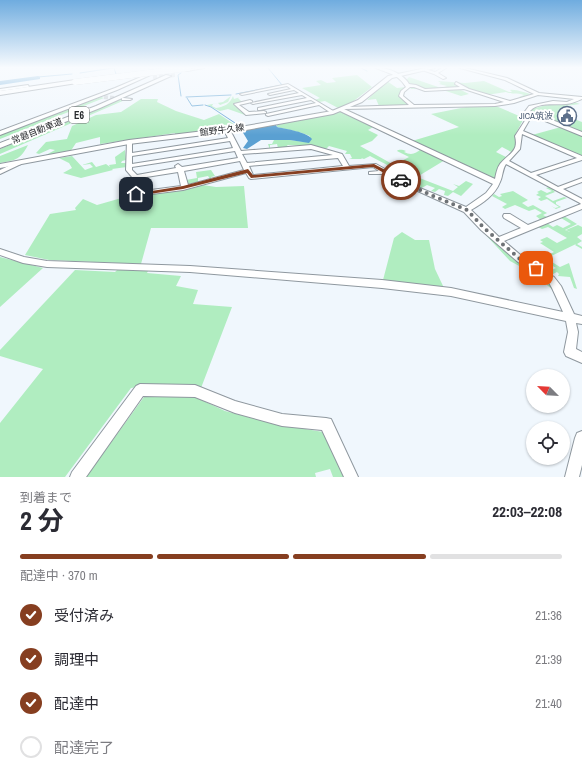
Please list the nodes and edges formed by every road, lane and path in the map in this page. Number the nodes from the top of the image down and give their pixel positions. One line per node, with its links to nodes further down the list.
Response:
1 (13, 90): 12 (highway, bridge)
2 (13, 90): 12 (highway, bridge)
3 (114, 90): 15 (street)
4 (124, 90): 37 (highway, 常磐自動車道 / E6)
5 (128, 90): 39 (highway, 常磐自動車道 / E6)
6 (261, 90): 22 (street)
7 (297, 90): 13 (street)
8 (372, 90): 27 (main road, 館野牛久線)
9 (404, 90): 26 (street)
10 (472, 90): 23 (street)
11 (530, 90): 14 (street)
12 (0, 92)
13 (303, 94): 21 (street); 22 (street)
14 (538, 94): 17 (street); 18 (street)
15 (98, 96): 16 (street); 34 (street)
16 (104, 97)
17 (529, 98): 23 (street); 25 (street)
18 (581, 98): 25 (street)
19 (124, 99): 20 (street)
20 (130, 99)
21 (311, 99): 24 (street); 28 (street)
22 (250, 101): 28 (street); 28 (street)
23 (512, 102): 26 (street)
24 (319, 104): 28 (street); 29 (street)
25 (544, 104): 30 (street)
26 (413, 107): 27 (street)
27 (344, 109): 29 (main road, 館野牛久線); 58 (street)
28 (264, 112): 31 (street)
29 (333, 112): 31 (main road, 館野牛久線)
30 (527, 112): 33 (street); 35 (street)
31 (277, 122): 32 (main road, 館野牛久線)
32 (227, 130): 36 (street); 38 (main road, 館野牛久線)
33 (522, 132): 44 (street); 46 (street)
34 (0, 134)
35 (582, 134)
36 (232, 139): 40 (street); 45 (street)
37 (0, 142)
38 (129, 142): 41 (street); 47 (main road, 館野牛久線)
39 (0, 146)
40 (177, 148): 41 (street); 43 (street)
41 (129, 155): 49 (street)
42 (341, 156): 45 (street); 45 (street); 50 (street)
43 (178, 158): 45 (street); 49 (street); 51 (street)
44 (582, 158): 55 (street)
45 (242, 159): 50 (street); 51 (street); 59 (street)
46 (506, 162): 55 (street); 58 (street)
47 (19, 163): 48 (main road, 館野牛久線); 52 (street)
48 (0, 166)
49 (129, 166): 56 (street)
50 (347, 168): 53 (street)
51 (180, 170): 56 (street); 59 (street)
52 (0, 172)
53 (386, 172): 54 (street); 65 (street)
54 (371, 173)
55 (531, 175): 60 (street)
56 (135, 177): 61 (street)
57 (582, 180): 60 (street)
58 (497, 183): 65 (street)
59 (185, 187): 61 (street)
60 (557, 189): 63 (street)
61 (150, 192): 62 (street)
62 (136, 194)
63 (582, 202)
64 (582, 206): 67 (street)
65 (467, 210): 68 (street)
66 (507, 216): 67 (street)
67 (527, 228): 68 (street)
68 (498, 240): 70 (street)
69 (0, 252): 70 (street)
70 (570, 317): 71 (street); 72 (street)
71 (582, 320)
72 (582, 358)
73 (582, 438): 74 (street)
74 (574, 476)
75 (77, 477): 76 (street)
76 (351, 477)

